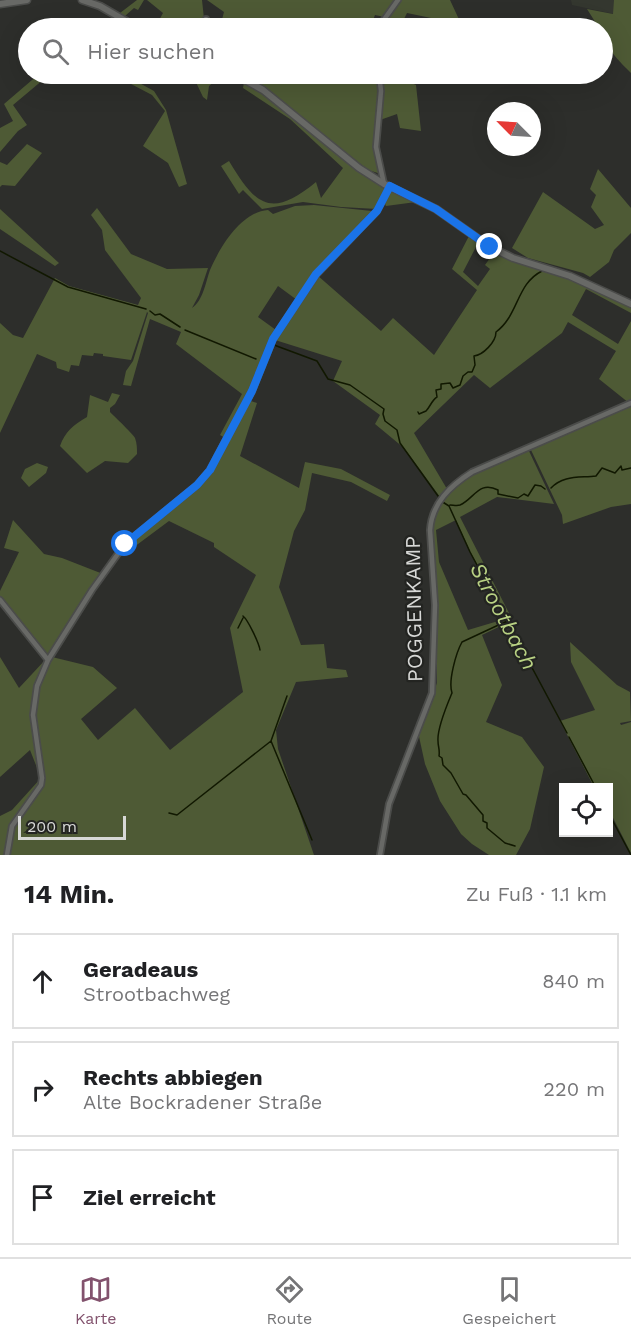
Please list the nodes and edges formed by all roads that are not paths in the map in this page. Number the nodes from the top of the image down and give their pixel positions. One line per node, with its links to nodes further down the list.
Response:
1 (27, 0): 4 (street)
2 (82, 0): 5 (street)
3 (398, 0): 6 (street)
4 (0, 4)
5 (121, 18)
6 (385, 18)
7 (252, 84): 9 (street)
8 (380, 84): 9 (street)
9 (387, 185): 10 (street); 13 (street)
10 (631, 304)
11 (631, 404): 15 (street, POGGENKAMP)
12 (0, 600): 13 (street)
13 (48, 660): 14 (street)
14 (7, 855)
15 (380, 855)

